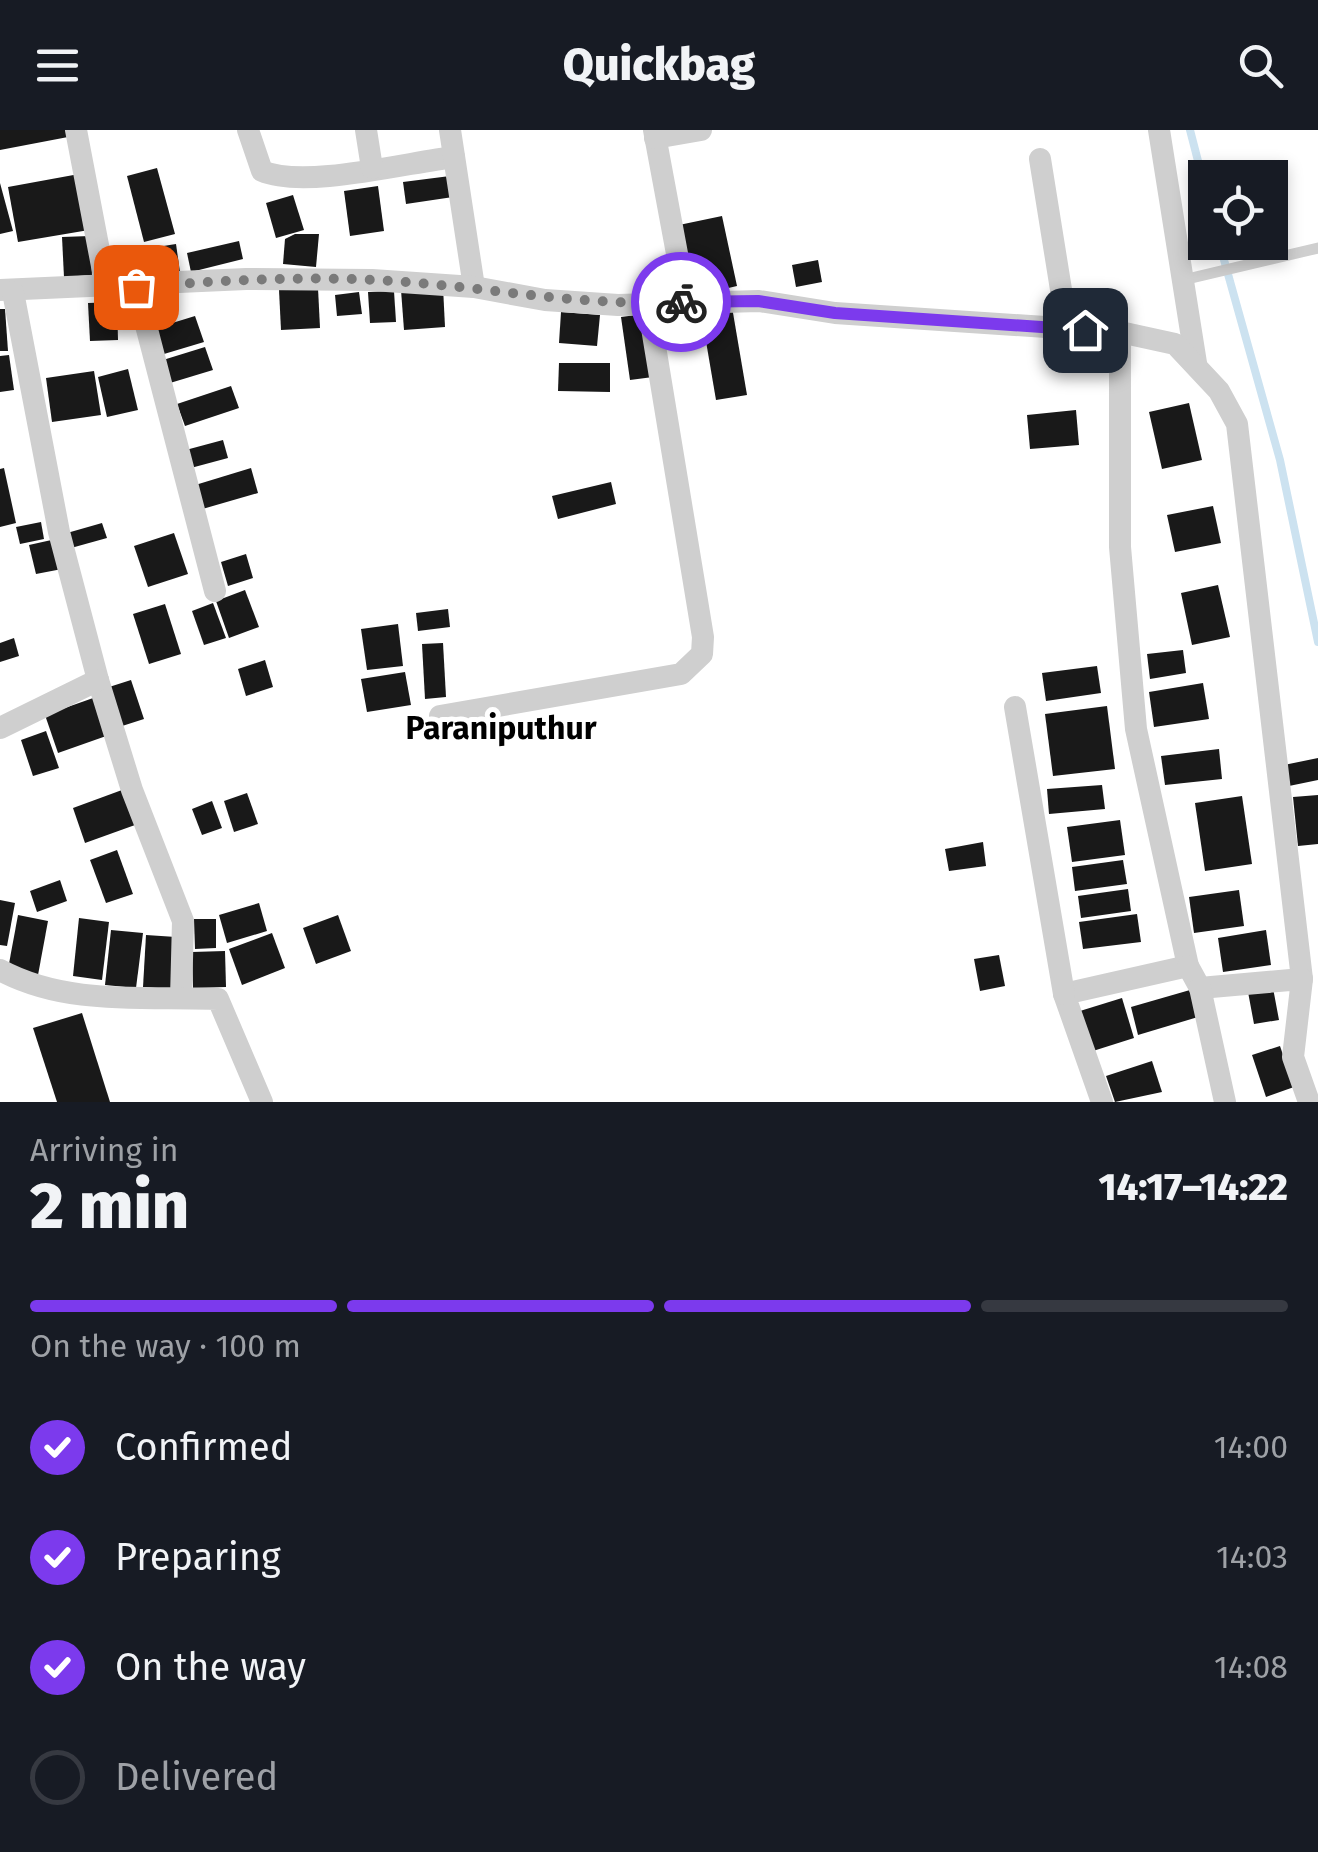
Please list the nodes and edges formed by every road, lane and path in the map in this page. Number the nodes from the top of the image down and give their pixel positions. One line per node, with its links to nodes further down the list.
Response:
1 (76, 130): 13 (street)
2 (248, 130): 10 (street)
3 (366, 130): 10 (street)
4 (450, 130): 8 (street)
5 (702, 130): 7 (street)
6 (1159, 130): 12 (street)
7 (655, 134): 17 (street)
8 (454, 157): 10 (street); 15 (street)
9 (1040, 159): 19 (street)
10 (372, 168)
11 (1318, 248): 12 (lane)
12 (1183, 280): 20 (street)
13 (106, 287): 14 (street); 16 (street)
14 (136, 287): 15 (street); 21 (street)
15 (474, 287): 18 (street)
16 (6, 291): 22 (street)
17 (686, 302): 18 (street); 19 (street)
18 (648, 304): 24 (street)
19 (1120, 332): 20 (street); 26 (street)
20 (1196, 363): 28 (street)
21 (215, 591)
22 (98, 680): 25 (street); 31 (street)
23 (1015, 707): 30 (street)
24 (440, 716)
25 (0, 728)
26 (1188, 966): 29 (street); 30 (street)
27 (0, 970): 31 (street)
28 (1302, 979): 29 (street); 35 (street)
29 (1200, 988): 34 (street)
30 (1064, 994): 33 (street)
31 (181, 998): 32 (street)
32 (262, 1102)
33 (1102, 1102)
34 (1225, 1102)
35 (1309, 1102)

